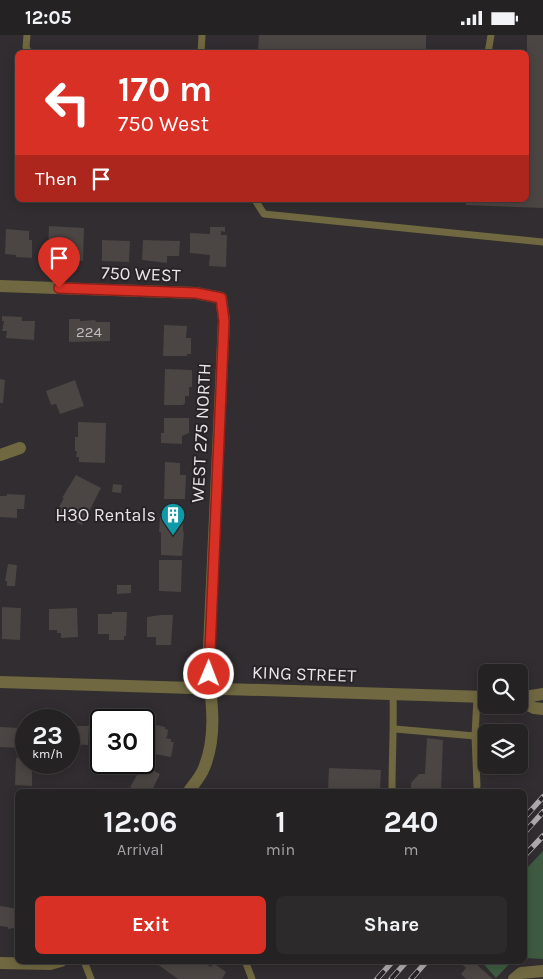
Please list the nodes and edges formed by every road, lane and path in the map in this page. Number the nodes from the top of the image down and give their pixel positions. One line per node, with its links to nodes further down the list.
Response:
1 (27, 35): 4 (lane)
2 (202, 35): 5 (lane)
3 (491, 35): 6 (lane)
4 (28, 50)
5 (202, 50)
6 (488, 50)
7 (257, 202): 8 (lane)
8 (543, 242)
9 (0, 286): 10 (street, 750 WEST)
10 (221, 298): 14 (street, WEST 275 NORTH)
11 (20, 448): 12 (street)
12 (0, 455)
13 (0, 682): 14 (street, KING STREET)
14 (211, 689): 15 (street, KING STREET); 25 (street, WEST 275 NORTH)
15 (393, 694): 17 (street, KING STREET); 22 (lane)
16 (543, 694): 18 (street)
17 (478, 697)
18 (528, 697)
19 (528, 704): 20 (street)
20 (543, 709)
21 (479, 714): 23 (lane)
22 (394, 729): 23 (lane); 26 (lane)
23 (475, 736): 24 (lane)
24 (478, 786)
25 (192, 789)
26 (392, 789)
27 (0, 963): 28 (street)
28 (15, 963)
29 (85, 964): 32 (lane)
30 (246, 964): 33 (lane)
31 (543, 971): 34 (street)
32 (91, 979)
33 (252, 979)
34 (514, 979)

